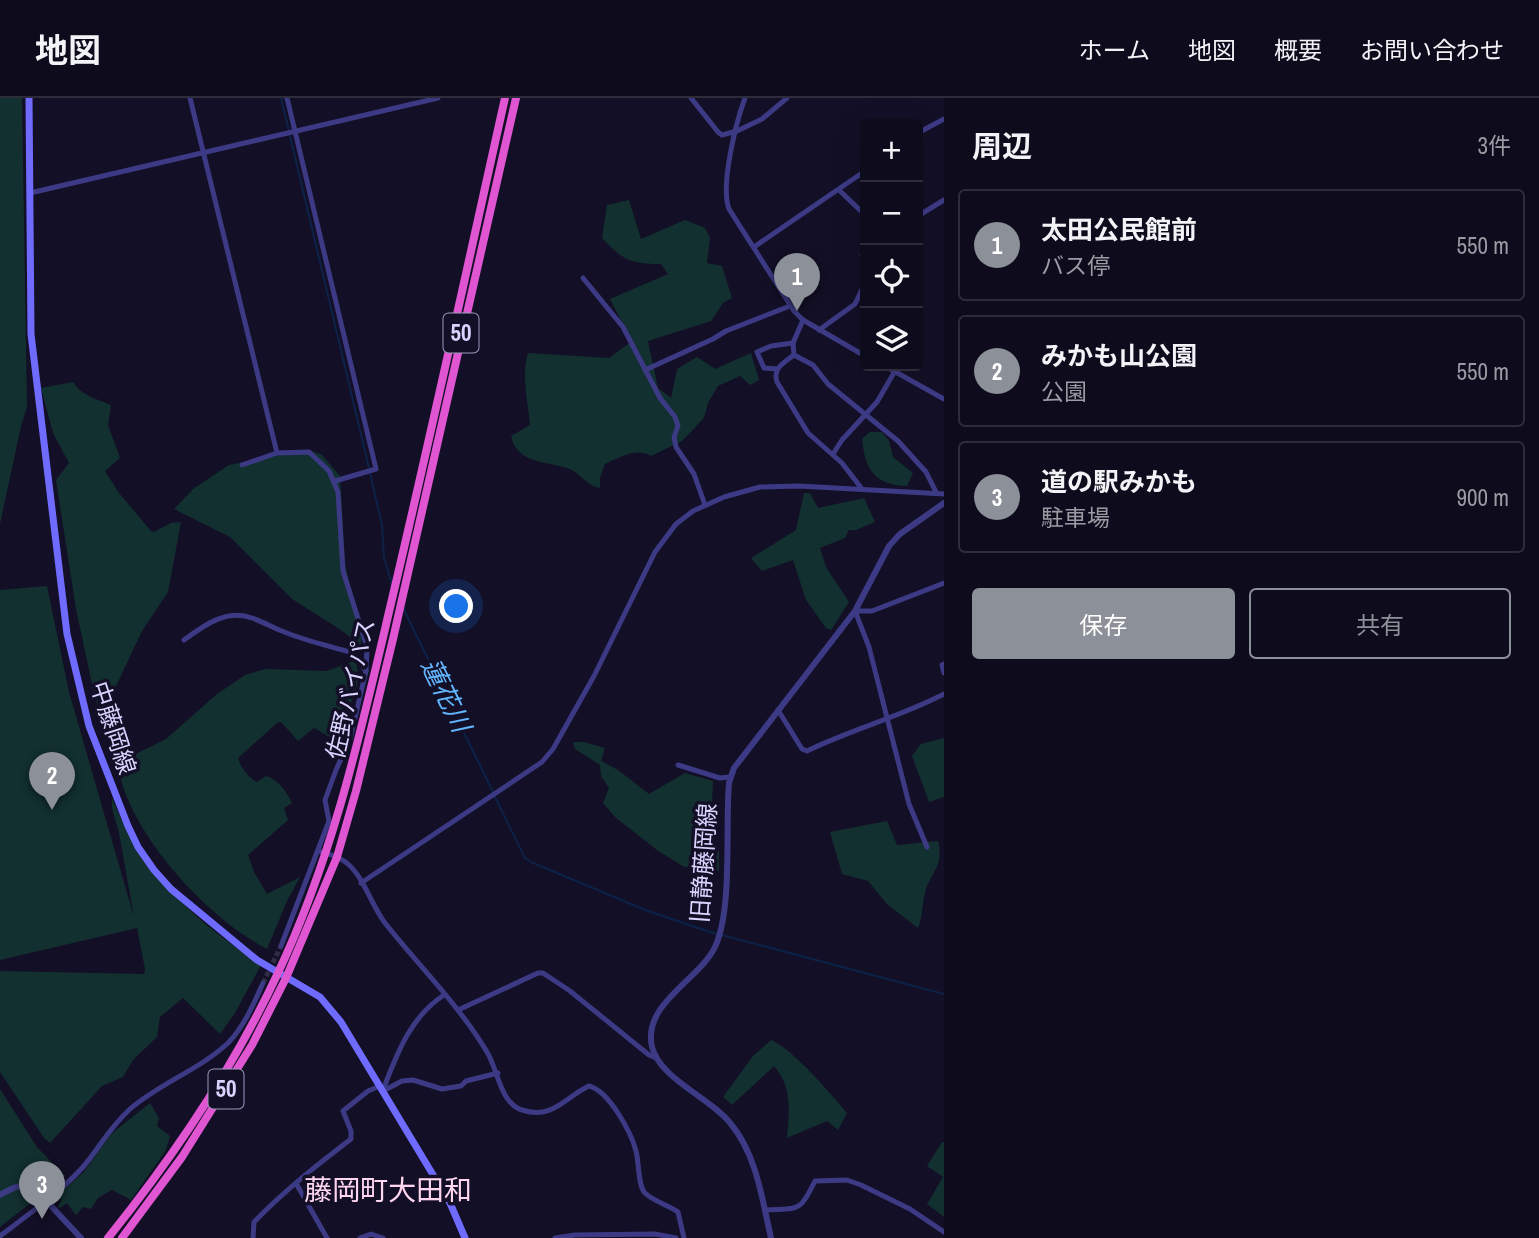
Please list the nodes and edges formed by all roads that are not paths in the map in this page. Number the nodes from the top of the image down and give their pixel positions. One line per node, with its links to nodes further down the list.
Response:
1 (29, 98): 17 (main road, 中藤岡線)
2 (190, 98): 14 (street)
3 (287, 98): 13 (street)
4 (438, 98): 13 (street)
5 (505, 98): 56 (highway, 佐野バイパス / 50)
6 (516, 98): 57 (highway, 佐野バイパス / 50)
7 (691, 98): 12 (street)
8 (745, 98): 12 (street)
9 (787, 98): 12 (street)
10 (944, 118): 11 (street)
11 (923, 130)
12 (737, 131): 21 (street)
13 (291, 132): 14 (street); 38 (street)
14 (203, 152): 17 (street); 35 (street)
15 (860, 175): 16 (street)
16 (839, 190): 19 (street); 21 (street)
17 (30, 193): 60 (main road, 中藤岡線)
18 (944, 200): 20 (street)
19 (860, 210)
20 (923, 213)
21 (754, 247): 24 (street)
22 (583, 278): 30 (street)
23 (860, 294): 26 (street)
24 (790, 306): 25 (street); 30 (street)
25 (803, 320): 26 (street); 27 (street)
26 (818, 330): 28 (street)
27 (793, 343): 29 (street); 31 (street)
28 (860, 353)
29 (794, 355): 31 (street); 34 (street)
30 (645, 369): 43 (street)
31 (778, 369): 36 (street)
32 (895, 371): 33 (street); 34 (street)
33 (944, 398)
34 (867, 414): 36 (street); 40 (street)
35 (277, 453): 37 (street); 38 (street)
36 (833, 454): 39 (street)
37 (242, 464)
38 (335, 481): 48 (street)
39 (862, 489): 40 (street); 43 (street)
40 (936, 492): 41 (street)
41 (944, 494)
42 (944, 503): 45 (street, 旧静藤岡線)
43 (705, 505): 58 (street)
44 (944, 583): 45 (street)
45 (855, 611): 51 (street, 旧静藤岡線); 52 (street)
46 (184, 640): 48 (street)
47 (944, 664): 49 (street)
48 (366, 671): 56 (street)
49 (944, 673)
50 (944, 694): 52 (street)
51 (778, 710): 52 (street); 54 (street, 旧静藤岡線)
52 (885, 719): 55 (street)
53 (678, 765): 54 (street)
54 (730, 776): 65 (street, 旧静藤岡線)
55 (927, 847)
56 (323, 852): 57 (street); 59 (street); 60 (highway, 佐野バイパス / 50)
57 (337, 857): 58 (street); 61 (highway, 佐野バイパス / 50)
58 (361, 883): 63 (street)
59 (281, 946)
60 (278, 974): 61 (main road, 中藤岡線); 75 (highway, 佐野バイパス / 50)
61 (286, 978): 67 (main road, 中藤岡線); 76 (highway, 佐野バイパス / 50)
62 (263, 983): 70 (street)
63 (444, 995): 64 (street); 67 (street)
64 (458, 1010): 65 (street); 66 (street)
65 (657, 1058): 71 (street)
66 (498, 1073): 67 (street); 84 (street)
67 (382, 1088): 68 (street); 81 (main road, 中藤岡線)
68 (297, 1185): 77 (street); 78 (street)
69 (0, 1195): 70 (street)
70 (45, 1199): 73 (street); 74 (street)
71 (765, 1210): 72 (street); 85 (street)
72 (944, 1232)
73 (0, 1236)
74 (81, 1238)
75 (108, 1238)
76 (122, 1238)
77 (253, 1238)
78 (327, 1238)
79 (360, 1238): 80 (street)
80 (383, 1238)
81 (465, 1238)
82 (555, 1238): 83 (street)
83 (676, 1238)
84 (684, 1238)
85 (771, 1238)

